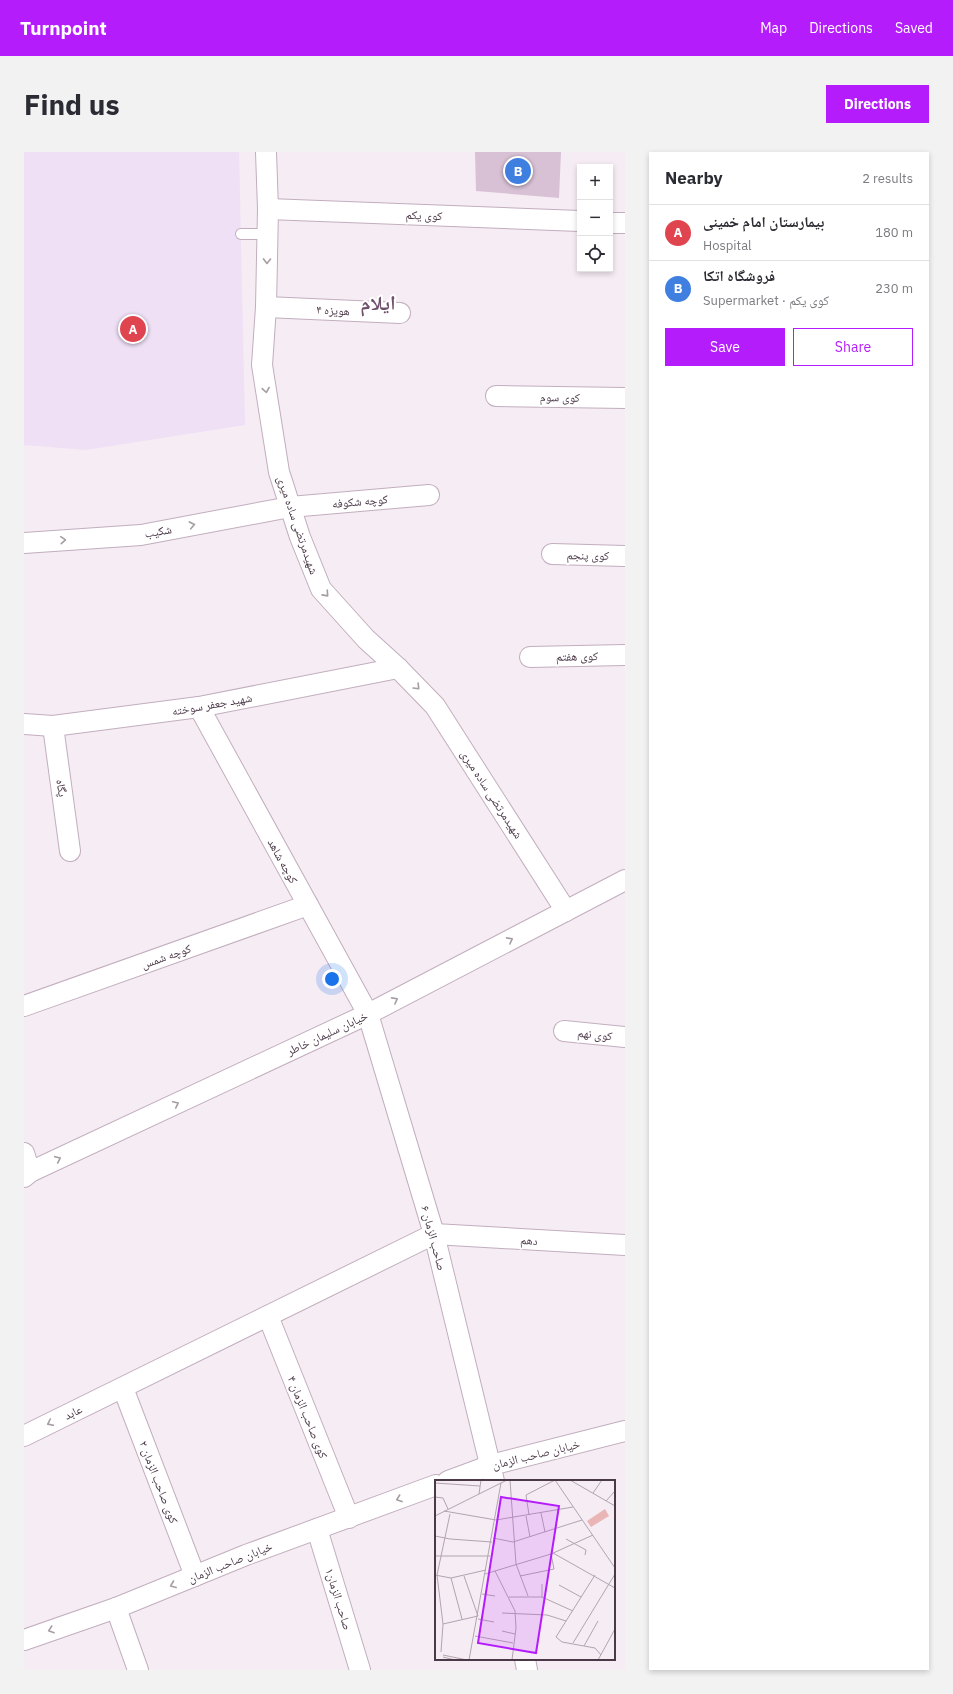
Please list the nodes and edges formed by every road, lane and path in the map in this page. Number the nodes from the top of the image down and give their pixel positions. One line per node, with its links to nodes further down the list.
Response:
1 (266, 152): 2 (street, شهیدمرتضی ساده میری)
2 (268, 209): 3 (street, کوی یکم); 7 (street, شهیدمرتضی ساده میری)
3 (577, 221)
4 (613, 222): 5 (street)
5 (625, 223)
6 (241, 234): 7 (lane)
7 (268, 234): 8 (street, شهیدمرتضی ساده میری, one-way to 8)
8 (266, 306): 9 (street, هویزه ۴); 13 (street, شهیدمرتضی ساده میری, one-way to 13)
9 (400, 313)
10 (496, 396): 11 (street, کوی سوم)
11 (625, 398)
12 (429, 495): 13 (street, کوچه شکوفه)
13 (290, 507): 14 (street, شکیب, one-way to 13); 19 (street, شهیدمرتضی ساده میری, one-way to 19)
14 (24, 543)
15 (552, 554): 16 (street, کوی پنجم)
16 (625, 556)
17 (625, 655): 18 (street, کوی هفتم)
18 (530, 657)
19 (398, 668): 20 (street, شهید جعفر سوخته); 26 (street, شهیدمرتضی ساده میری, one-way to 26)
20 (199, 707): 22 (street, شهید جعفر سوخته); 25 (street, کوچه شاهد)
21 (24, 724): 22 (street, شهید جعفر سوخته)
22 (53, 726): 23 (street, پگاه)
23 (70, 851)
24 (625, 880): 26 (street, خیابان سلیمان خاطر)
25 (308, 905): 27 (street, کوچه شمس); 28 (street, کوچه شاهد)
26 (566, 910): 28 (street, خیابان سلیمان خاطر, one-way to 26)
27 (24, 1006)
28 (368, 1014): 31 (street, خیابان سلیمان خاطر, one-way to 28); 32 (street, صاحب الزمان ۶)
29 (564, 1031): 30 (street, کوی نهم)
30 (625, 1037)
31 (26, 1167)
32 (434, 1234): 33 (street, دهم); 34 (street, عابد); 38 (street, صاحب الزمان ۶)
33 (625, 1245)
34 (268, 1316): 35 (street, عابد); 41 (street, کوی صاحب الزمان ۴)
35 (123, 1388): 37 (street, عابد, one-way to 37); 43 (street, کوی صاحب الزمان ۲)
36 (625, 1431): 38 (street, خیابان صاحب الزمان)
37 (24, 1436)
38 (492, 1473): 39 (street, خیابان صاحب الزمان)
39 (454, 1480)
40 (435, 1485): 41 (street, خیابان صاحب الزمان, one-way to 41)
41 (349, 1518): 42 (street, خیابان صاحب الزمان)
42 (317, 1529): 43 (street, خیابان صاحب الزمان); 48 (street, صاحب الزمان۱)
43 (195, 1576): 44 (street, خیابان صاحب الزمان, one-way to 44)
44 (116, 1608): 45 (street, خیابان صاحب الزمان, one-way to 45); 47 (street)
45 (24, 1640)
46 (526, 1660): 49 (street)
47 (138, 1670)
48 (360, 1670)
49 (527, 1670)

